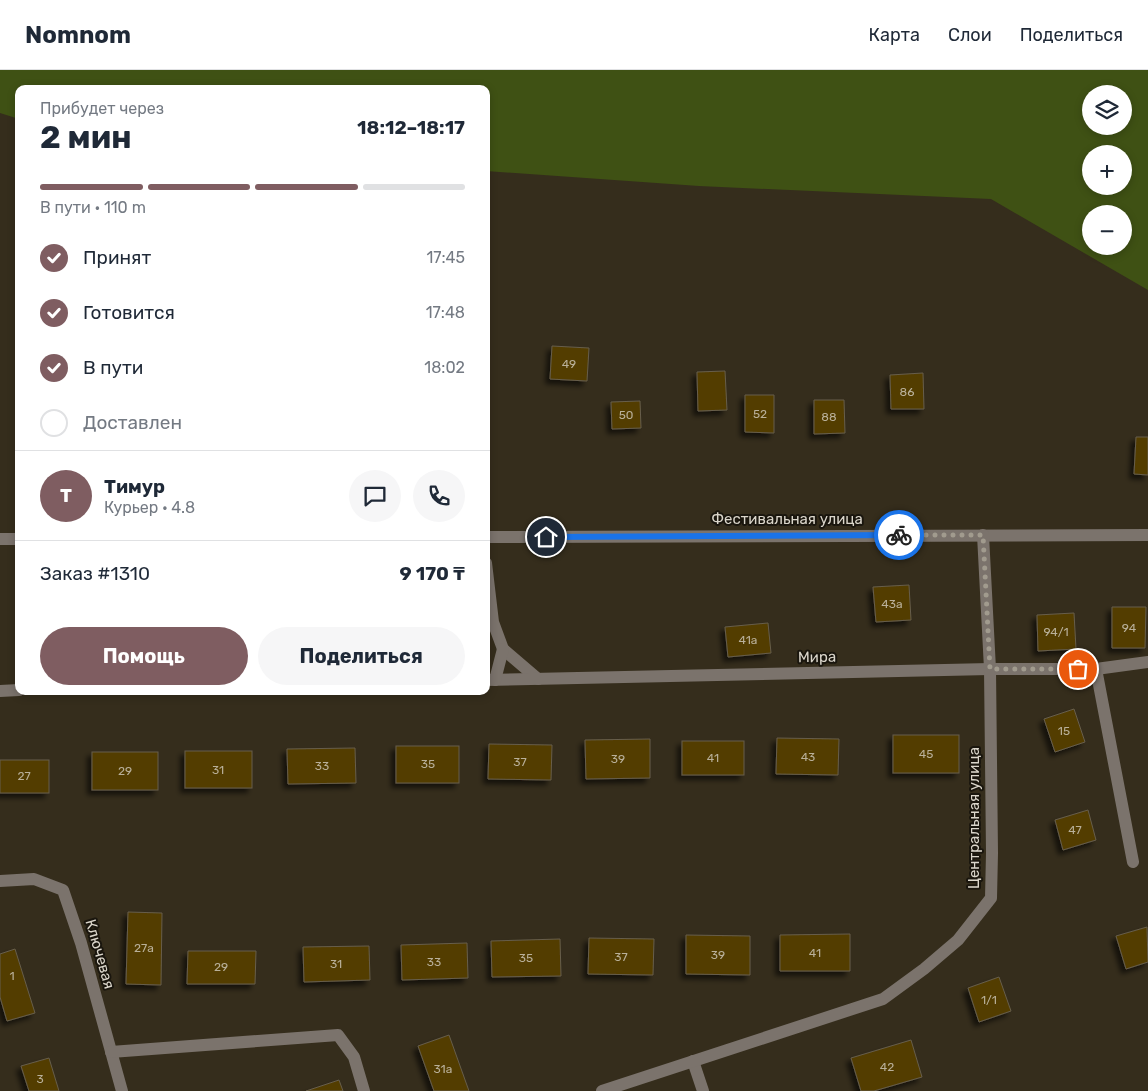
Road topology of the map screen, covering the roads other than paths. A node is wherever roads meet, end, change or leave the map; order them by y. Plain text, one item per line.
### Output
1 (983, 535) junction
2 (1148, 535) edge
3 (490, 537) edge
4 (0, 539) edge
5 (15, 539) edge
6 (490, 597) edge
7 (503, 649) junction
8 (1148, 662) edge
9 (990, 669) junction
10 (1096, 669) junction
11 (538, 679) junction
12 (491, 680) edge
13 (15, 690) edge
14 (0, 691) edge
15 (1133, 862) dead end
16 (0, 881) edge
17 (111, 1052) junction
18 (693, 1061) junction
19 (122, 1091) edge
20 (364, 1091) edge
21 (602, 1091) edge
22 (703, 1091) edge

1 - 2 street, Фестивальная улица
1 - 3 street, Фестивальная улица
1 - 9 street, Центральная улица
4 - 5 street
6 - 7 street
7 - 11 street
7 - 12 street
8 - 10 street, Мира
9 - 10 street, Мира
9 - 11 street, Мира
9 - 18 street, Центральная улица
10 - 15 street
11 - 12 street, Мира
13 - 14 street
16 - 17 street, Ключевая
17 - 19 street, Ключевая
17 - 20 street
18 - 21 street, Центральная улица
18 - 22 street

